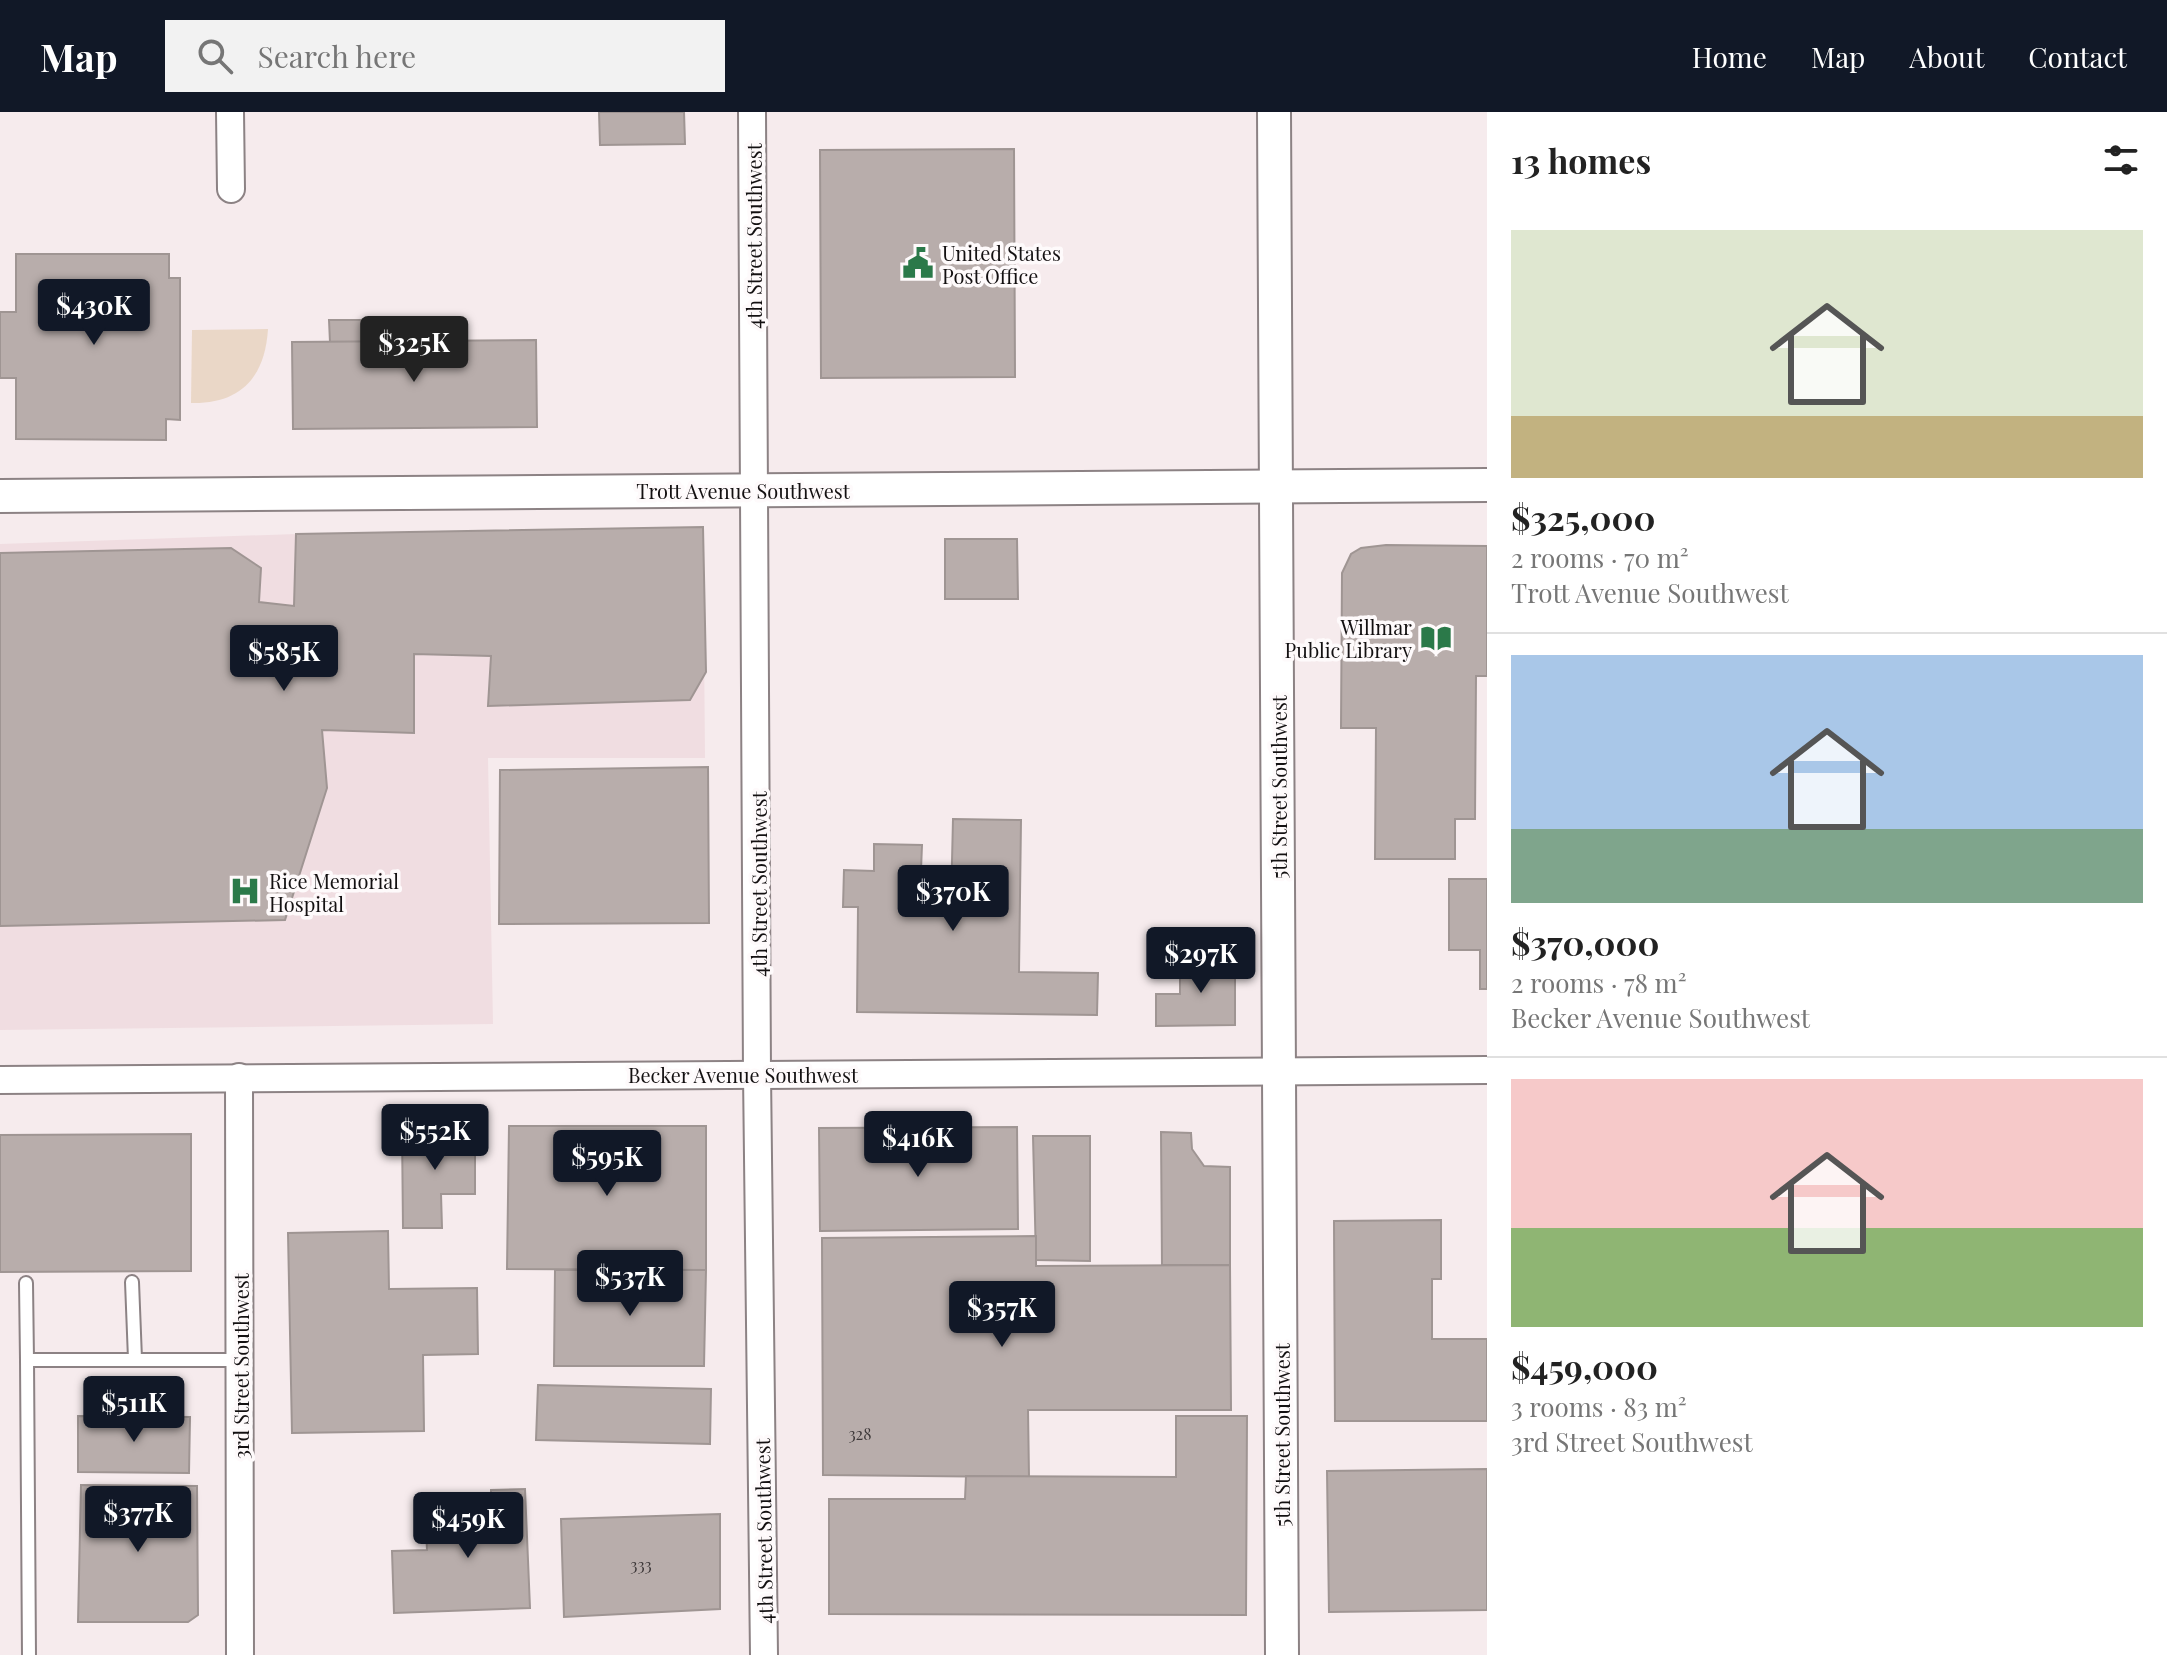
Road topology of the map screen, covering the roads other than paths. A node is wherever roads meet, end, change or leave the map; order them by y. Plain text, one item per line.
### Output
1 (230, 112) edge
2 (752, 112) edge
3 (1274, 112) edge
4 (231, 189) dead end
5 (1276, 485) junction
6 (1487, 485) edge
7 (755, 490) junction
8 (0, 496) edge
9 (1280, 1070) junction
10 (1487, 1070) edge
11 (757, 1074) junction
12 (239, 1077) junction
13 (0, 1080) edge
14 (132, 1282) dead end
15 (26, 1283) dead end
16 (135, 1359) junction
17 (27, 1360) junction
18 (240, 1360) junction
19 (29, 1655) edge
20 (240, 1655) edge
21 (764, 1655) edge
22 (1282, 1655) edge

1 - 4 street
2 - 7 street, 4th Street Southwest
3 - 5 street, 5th Street Southwest
5 - 6 street, Trott Avenue Southwest
5 - 7 street, Trott Avenue Southwest
5 - 9 street, 5th Street Southwest
7 - 8 street, Trott Avenue Southwest
7 - 11 street, 4th Street Southwest
9 - 10 street, Becker Avenue Southwest
9 - 11 street, Becker Avenue Southwest
9 - 22 street, 5th Street Southwest
11 - 12 street, Becker Avenue Southwest
11 - 21 street, 4th Street Southwest
12 - 13 street, Becker Avenue Southwest
12 - 18 street, 3rd Street Southwest
14 - 16 lane
15 - 17 lane
16 - 17 lane
16 - 18 lane
17 - 19 lane
18 - 20 street, 3rd Street Southwest

